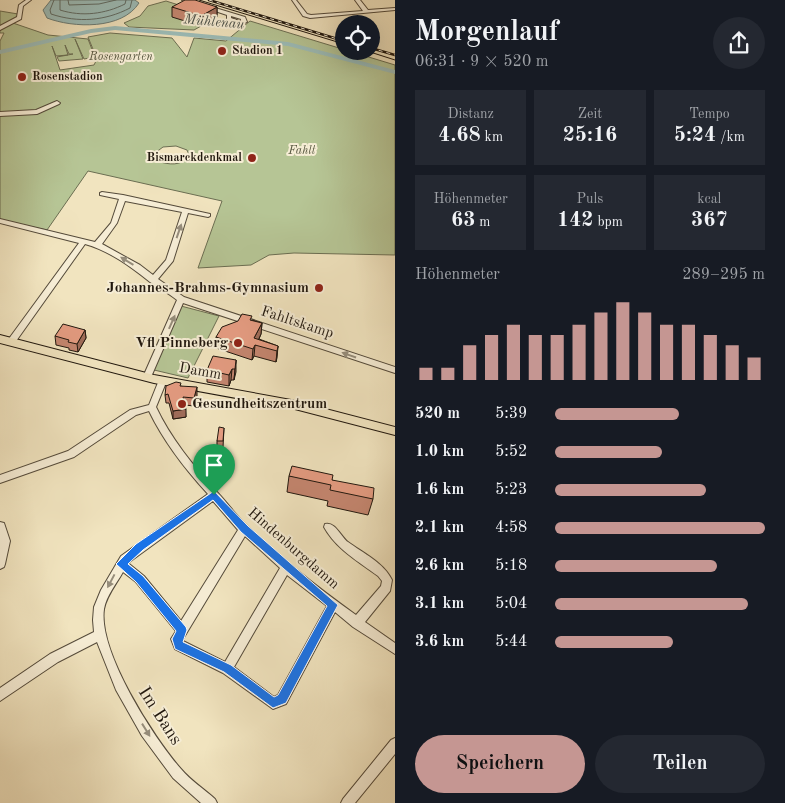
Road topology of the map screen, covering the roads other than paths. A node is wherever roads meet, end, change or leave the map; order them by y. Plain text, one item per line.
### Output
1 (29, 0) edge
2 (184, 0) edge
3 (294, 0) edge
4 (357, 0) edge
5 (395, 9) edge
6 (367, 12) junction
7 (229, 14) dead end
8 (0, 28) edge
9 (57, 103) dead end
10 (0, 114) edge
11 (102, 194) dead end
12 (123, 197) junction
13 (186, 210) junction
14 (208, 215) dead end
15 (0, 221) edge
16 (84, 241) junction
17 (97, 245) junction
18 (153, 280) junction
19 (182, 300) junction
20 (0, 339) edge
21 (12, 342) junction
22 (395, 370) edge
23 (147, 377) junction
24 (163, 380) junction
25 (152, 407) junction
26 (395, 431) edge
27 (0, 479) edge
28 (214, 495) junction
29 (0, 526) edge
30 (328, 526) dead end
31 (244, 529) junction
32 (0, 564) edge
33 (121, 564) junction
34 (286, 567) junction
35 (391, 578) edge
36 (333, 605) junction
37 (357, 622) junction
38 (182, 630) junction
39 (100, 635) junction
40 (395, 649) edge
41 (227, 669) junction
42 (0, 695) edge
43 (395, 744) edge
44 (211, 803) edge
45 (347, 803) edge

1 - 8 street
2 - 7 street
3 - 6 street
4 - 6 street
5 - 6 street
9 - 10 street
11 - 12 street
12 - 13 street
12 - 17 street
13 - 14 street
18 -> 13 street
15 - 16 street, Fahltskamp
16 - 17 street, Fahltskamp
16 - 21 street
18 -> 17 street, Fahltskamp
18 - 19 street, Fahltskamp
22 -> 19 street, Fahltskamp
23 -> 19 street
20 - 21 main road, Damm
21 - 23 main road, Damm
23 - 24 main road, Damm
24 - 25 street
24 - 26 main road, Damm
25 - 27 street
25 - 28 street, Hindenburgdamm
28 - 31 street, Hindenburgdamm
28 - 33 street, Im Bans
29 - 32 street
30 - 35 street
31 - 34 street, Hindenburgdamm
31 - 38 street
33 - 38 street
33 -> 39 street, Im Bans
34 - 36 street, Hindenburgdamm
34 - 41 street
35 - 37 street
36 - 37 street, Hindenburgdamm
36 - 41 street
37 - 40 street, Hindenburgdamm
38 - 41 street
39 - 42 street
39 -> 44 street, Im Bans
43 - 45 street

